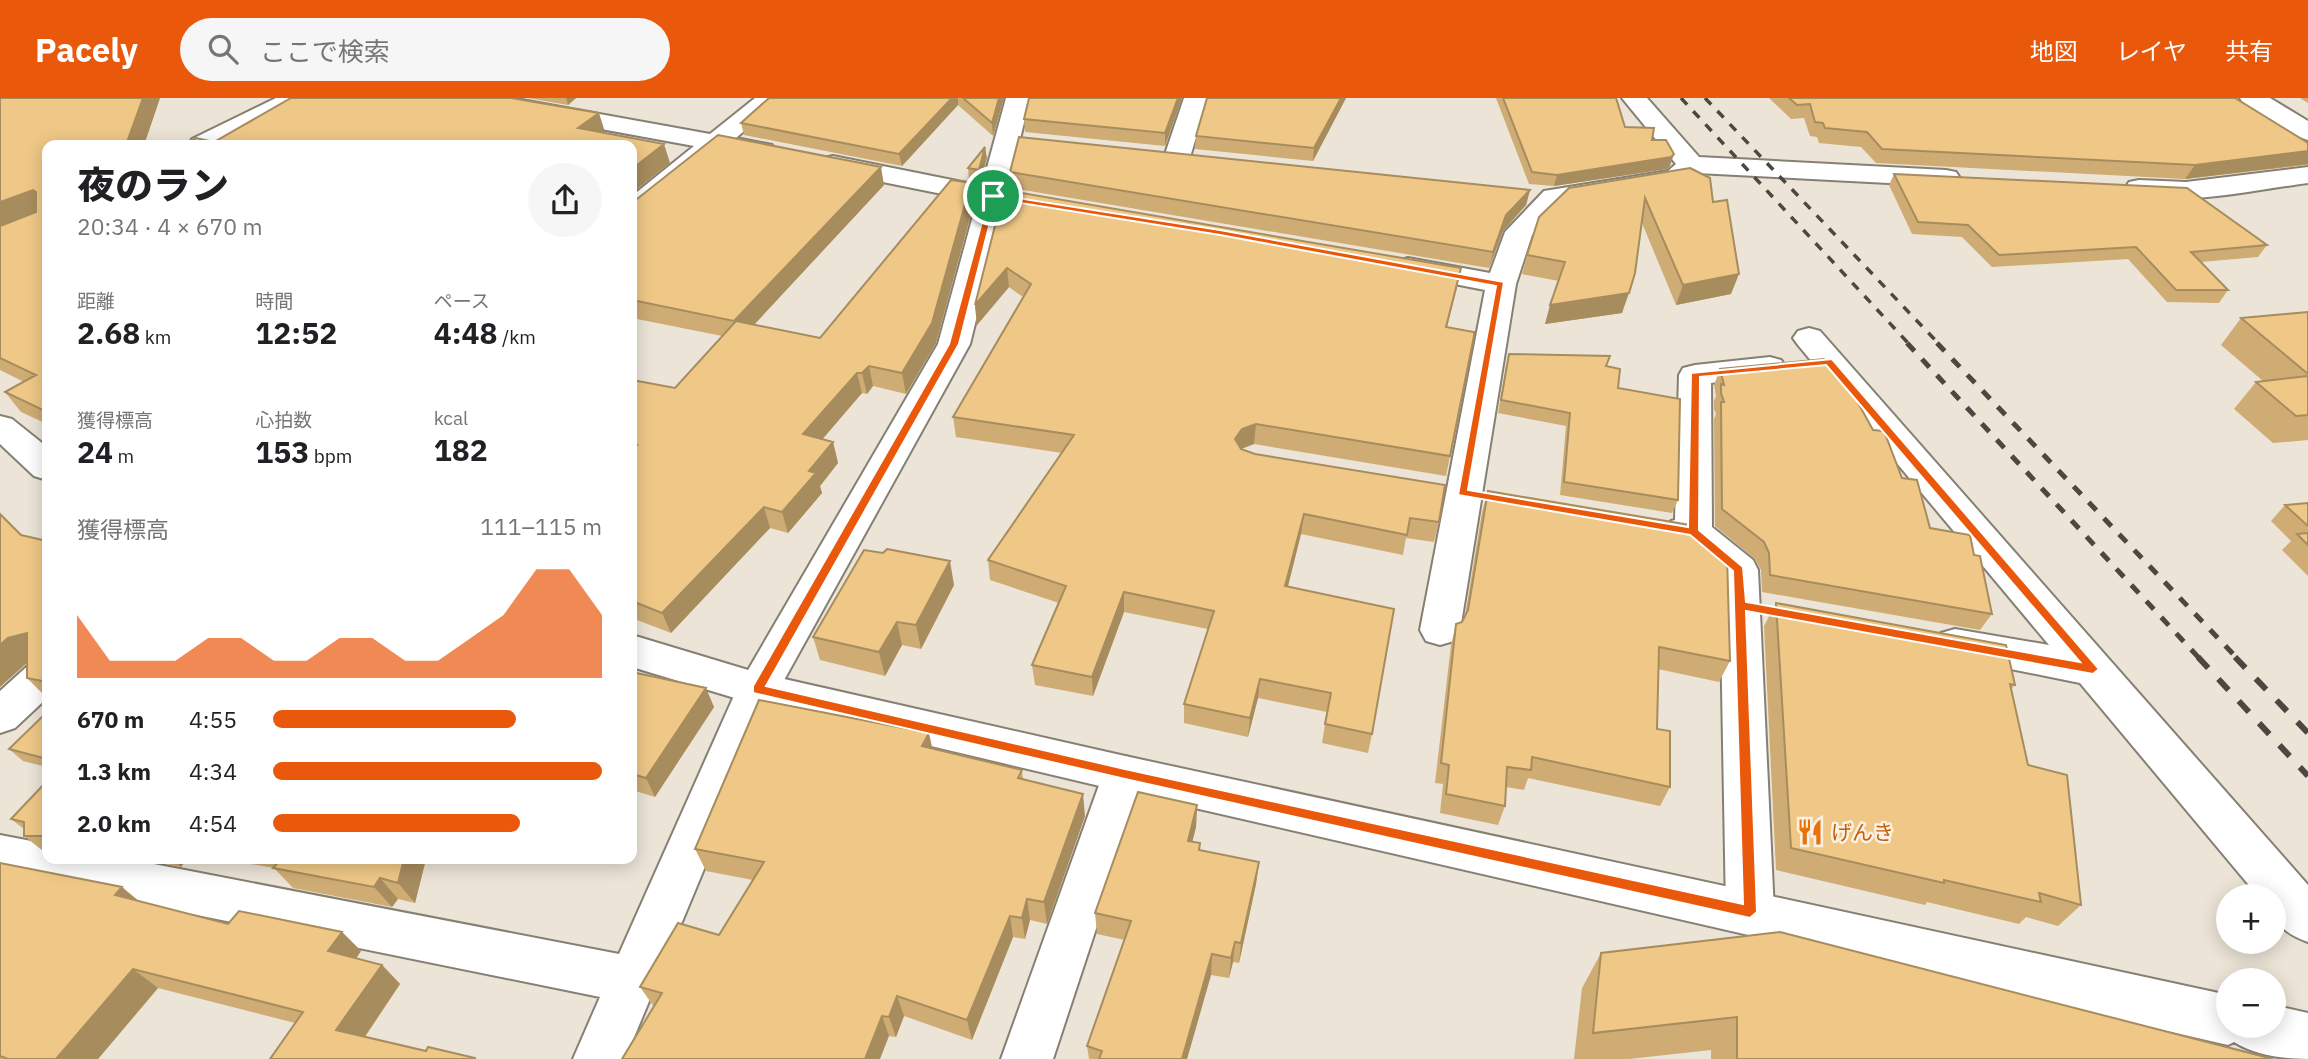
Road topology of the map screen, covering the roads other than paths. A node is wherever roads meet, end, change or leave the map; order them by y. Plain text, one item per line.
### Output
1 (296, 98) edge
2 (469, 98) edge
3 (770, 98) edge
4 (1018, 98) edge
5 (1196, 98) edge
6 (1634, 98) edge
7 (2252, 98) edge
8 (2308, 132) edge
9 (211, 140) edge
10 (717, 141) junction
11 (782, 155) edge
12 (809, 160) edge
13 (1205, 160) edge
14 (1691, 165) junction
15 (2308, 175) edge
16 (1979, 180) edge
17 (2117, 187) edge
18 (1516, 193) edge
19 (1554, 197) junction
20 (1006, 199) junction
21 (637, 206) edge
22 (1381, 262) edge
23 (1501, 284) junction
24 (0, 427) edge
25 (42, 463) edge
26 (1423, 486) edge
27 (1462, 493) junction
28 (1503, 500) edge
29 (1653, 525) edge
30 (1693, 532) junction
31 (1740, 606) junction
32 (1781, 613) edge
33 (1440, 630) dead end
34 (1916, 637) edge
35 (637, 653) edge
36 (2093, 669) junction
37 (42, 678) edge
38 (758, 689) junction
39 (0, 716) edge
40 (1125, 774) junction
41 (0, 855) edge
42 (42, 863) edge
43 (46, 864) edge
44 (1750, 912) junction
45 (2308, 920) edge
46 (633, 980) junction
47 (2216, 1017) edge
48 (2286, 1033) edge
49 (2308, 1038) edge
50 (599, 1059) edge
51 (1027, 1059) edge

1 - 9 street
2 - 10 street
3 - 10 street
4 - 20 street
5 - 13 street
6 - 14 street
7 - 8 street
10 - 11 street
10 - 21 street
12 - 20 street
14 - 16 street
14 - 19 street
15 - 17 street
18 - 19 street
19 - 23 street
20 - 38 street
22 - 23 street
23 - 27 street
24 - 25 street
26 - 27 street
27 - 28 street
27 - 33 street
29 - 30 street
30 - 31 street
30 - 36 street
31 - 32 street
31 - 44 street
34 - 36 street
35 - 38 street
36 - 45 street
37 - 39 street
38 - 40 street
38 - 46 street
40 - 44 street
40 - 51 street
41 - 42 street
43 - 46 street
44 - 47 street
46 - 50 street
48 - 49 street

